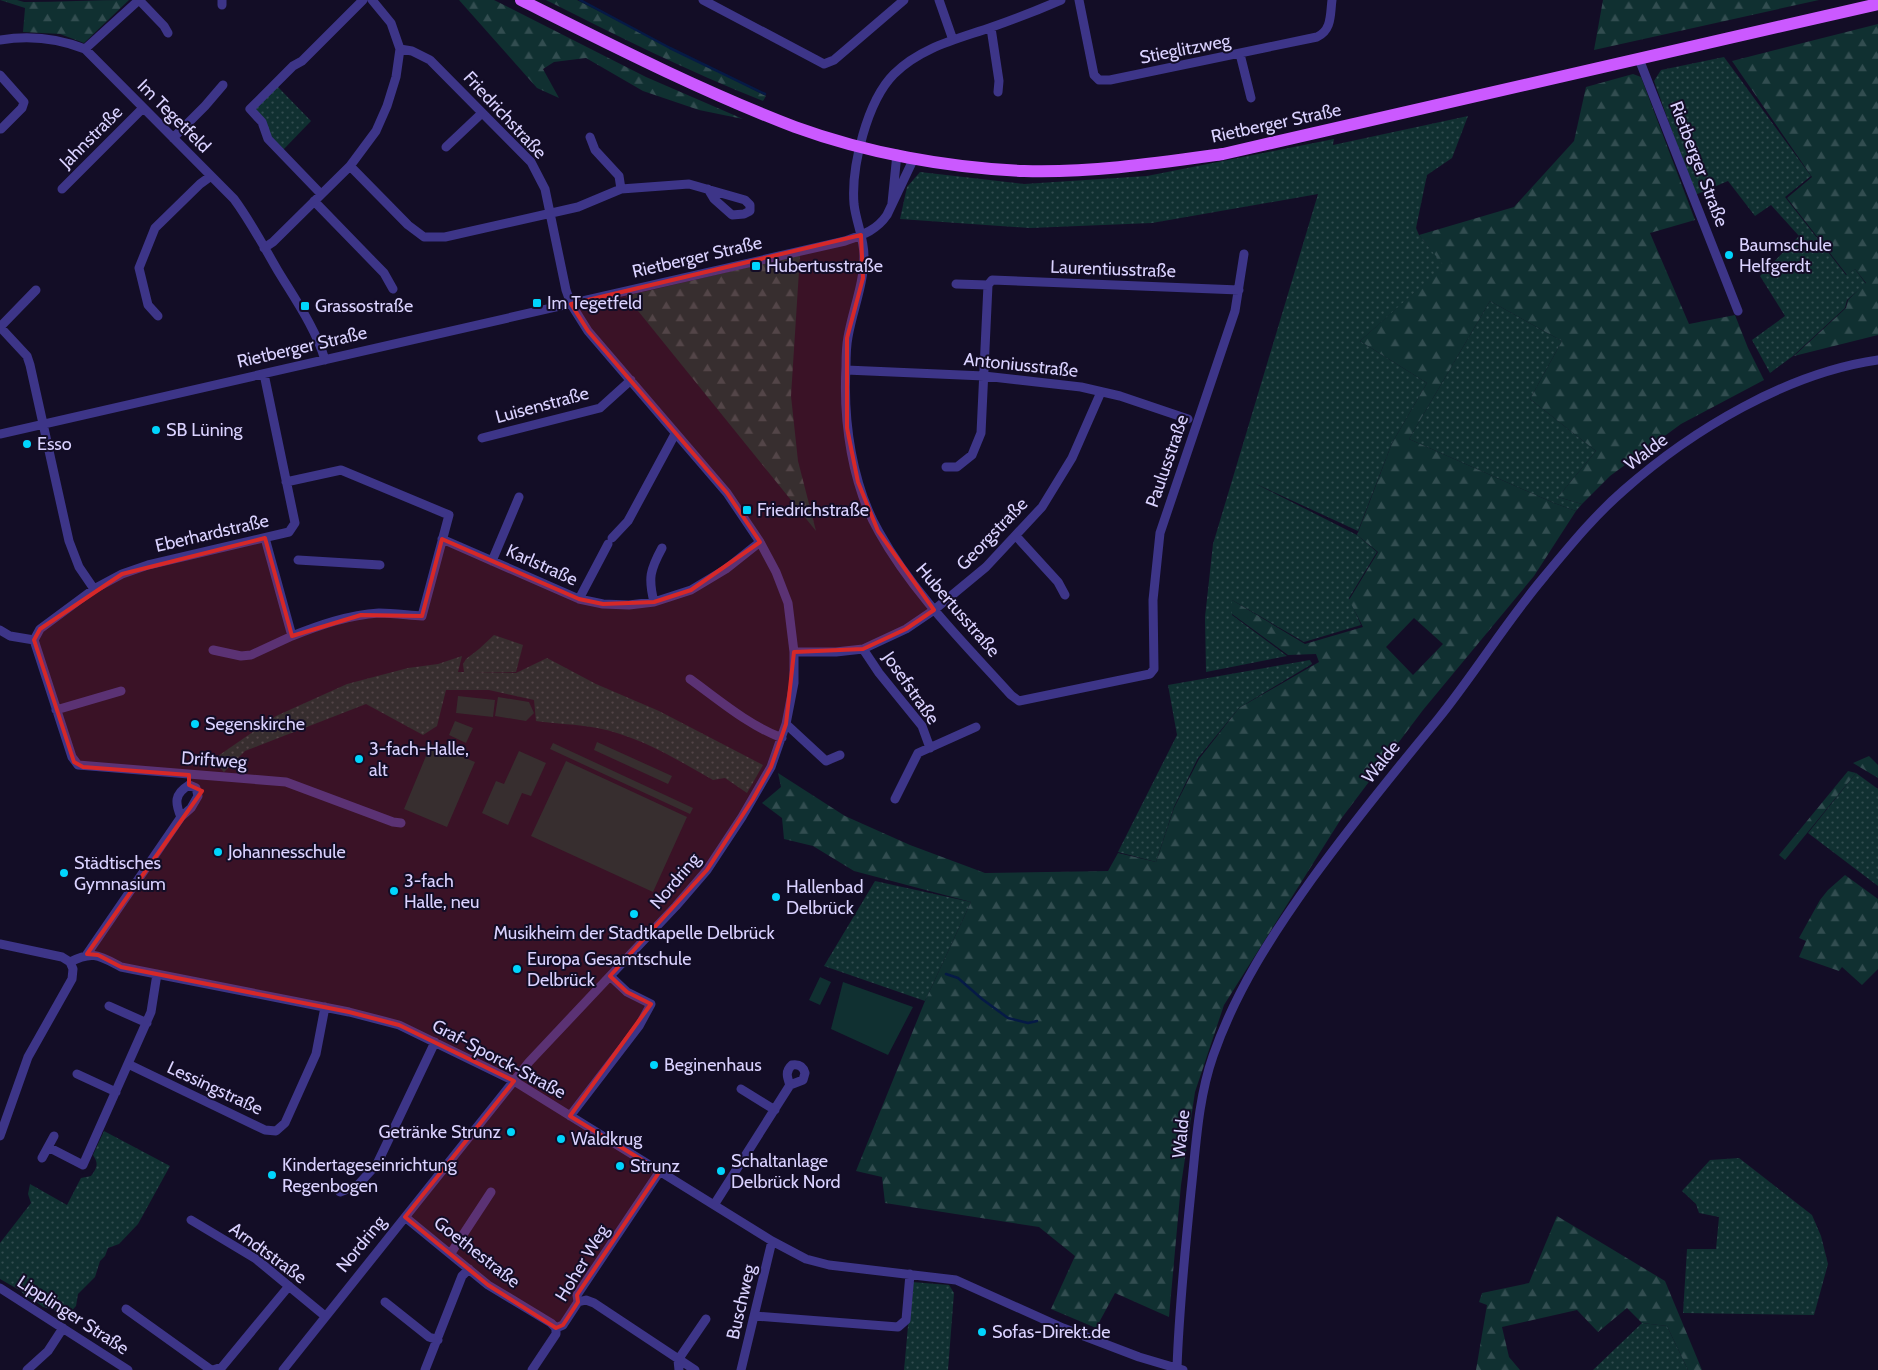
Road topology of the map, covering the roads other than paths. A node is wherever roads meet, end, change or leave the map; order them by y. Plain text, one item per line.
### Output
1 (139, 0) edge
2 (363, 0) edge
3 (372, 0) edge
4 (521, 0) edge
5 (703, 0) edge
6 (904, 0) edge
7 (939, 0) edge
8 (1061, 0) edge
9 (1080, 0) edge
10 (1332, 0) edge
11 (1878, 4) edge
12 (991, 28) junction
13 (168, 33) dead end
14 (0, 40) edge
15 (953, 40) junction
16 (85, 49) junction
17 (400, 49) junction
18 (1240, 54) junction
19 (1639, 58) junction
20 (0, 75) edge
21 (223, 85) dead end
22 (998, 92) dead end
23 (1251, 98) dead end
24 (143, 108) junction
25 (482, 113) junction
26 (1, 129) edge
27 (173, 138) junction
28 (590, 138) dead end
29 (446, 147) dead end
30 (897, 154) junction
31 (914, 158) junction
32 (350, 166) junction
33 (211, 176) junction
34 (708, 188) dead end
35 (621, 189) junction
36 (62, 190) dead end
37 (321, 194) junction
38 (314, 201) junction
39 (892, 205) junction
40 (550, 213) junction
41 (861, 235) junction
42 (264, 248) junction
43 (1244, 254) dead end
44 (956, 284) dead end
45 (988, 285) junction
46 (393, 289) dead end
47 (36, 290) dead end
48 (1239, 290) junction
49 (572, 304) junction
50 (1738, 311) dead end
51 (158, 316) dead end
52 (0, 327) edge
53 (325, 360) junction
54 (1878, 360) edge
55 (846, 370) junction
56 (264, 374) junction
57 (984, 376) junction
58 (630, 380) junction
59 (1101, 392) junction
60 (1200, 417) junction
61 (1188, 419) junction
62 (43, 425) junction
63 (1196, 431) junction
64 (0, 434) edge
65 (676, 434) junction
66 (482, 438) dead end
67 (946, 467) dead end
68 (286, 482) junction
69 (518, 497) dead end
70 (1016, 536) junction
71 (266, 538) junction
72 (442, 539) junction
73 (760, 542) junction
74 (662, 548) dead end
75 (298, 560) dead end
76 (492, 561) junction
77 (380, 565) dead end
78 (94, 589) junction
79 (1065, 594) dead end
80 (579, 599) junction
81 (654, 602) junction
82 (934, 610) junction
83 (0, 630) edge
84 (292, 636) junction
85 (34, 640) junction
86 (863, 649) junction
87 (213, 650) dead end
88 (794, 652) junction
89 (1143, 676) joint
90 (690, 679) dead end
91 (121, 691) dead end
92 (56, 710) junction
93 (786, 724) junction
94 (976, 727) dead end
95 (782, 738) junction
96 (930, 748) junction
97 (840, 754) dead end
98 (189, 775) junction
99 (189, 785) junction
100 (894, 799) dead end
101 (181, 817) junction
102 (401, 823) dead end
103 (0, 944) edge
104 (88, 954) junction
105 (70, 962) junction
106 (157, 974) junction
107 (610, 976) junction
108 (109, 1006) dead end
109 (326, 1007) junction
110 (146, 1023) junction
111 (435, 1042) junction
112 (128, 1064) junction
113 (77, 1074) dead end
114 (514, 1082) junction
115 (790, 1085) dead end
116 (741, 1089) dead end
117 (116, 1092) junction
118 (775, 1110) junction
119 (570, 1116) junction
120 (0, 1136) edge
121 (54, 1136) dead end
122 (48, 1147) junction
123 (42, 1158) dead end
124 (660, 1171) junction
125 (340, 1192) dead end
126 (491, 1192) dead end
127 (714, 1205) junction
128 (405, 1217) junction
129 (191, 1220) dead end
130 (772, 1241) junction
131 (451, 1253) junction
132 (469, 1269) junction
133 (910, 1274) junction
134 (289, 1286) junction
135 (0, 1288) edge
136 (385, 1302) dead end
137 (578, 1302) junction
138 (126, 1310) dead end
139 (325, 1316) junction
140 (754, 1316) junction
141 (706, 1319) dead end
142 (63, 1328) junction
143 (556, 1328) junction
144 (438, 1340) junction
145 (678, 1360) junction
146 (1180, 1369) edge
147 (27, 1370) edge
148 (128, 1370) edge
149 (212, 1370) edge
150 (283, 1370) edge
151 (425, 1370) edge
152 (532, 1370) edge
153 (679, 1370) edge
154 (695, 1370) edge
155 (741, 1370) edge

1 - 13 street
1 - 16 street
2 - 37 street
3 - 17 street
4 - 30 main road, Rietberger Straße
5 - 6 street
7 - 15 street
8 - 12 street, Hubertusstraße
9 - 18 street, Stieglitzweg
10 - 18 street, Stieglitzweg
11 - 19 main road, Rietberger Straße
12 - 15 street, Hubertusstraße
12 - 22 street
14 - 16 street, Im Tegetfeld
15 - 41 street, Hubertusstraße
16 - 24 street, Im Tegetfeld
17 - 25 street, Friedrichstraße
17 - 32 street
18 - 23 street
19 - 31 main road, Rietberger Straße
19 - 50 street, Rietberger Straße
20 - 26 street
21 - 27 street
24 - 27 street, Im Tegetfeld
24 - 36 street, Jahnstraße
25 - 29 street
25 - 40 street, Friedrichstraße
27 - 33 street, Im Tegetfeld
28 - 35 street
30 - 31 main road, Rietberger Straße
30 - 39 street
31 - 39 street, Rietberger Straße
32 - 37 street
32 - 40 street
33 - 42 street, Im Tegetfeld
33 - 51 street
34 - 35 street
35 - 40 street
37 - 38 street
38 - 42 street
38 - 46 street
39 - 41 street, Rietberger Straße
40 - 49 street, Friedrichstraße
41 - 49 street, Rietberger Straße
41 - 55 street, Hubertusstraße
42 - 53 street, Im Tegetfeld
43 - 48 street, Paulusstraße
44 - 45 street, Laurentiusstraße
45 - 48 street, Laurentiusstraße
45 - 57 street
47 - 52 street
48 - 60 street, Paulusstraße
49 - 53 street, Rietberger Straße
49 - 58 street, Friedrichstraße
52 - 62 street
53 - 56 street, Rietberger Straße
54 - 146 street, Walde
55 - 57 street, Antoniusstraße
55 - 82 street, Hubertusstraße
56 - 62 street, Rietberger Straße
56 - 68 street, Eberhardstraße
57 - 59 street, Antoniusstraße
57 - 67 street
58 - 65 street, Friedrichstraße
58 - 66 street, Luisenstraße
59 - 61 street, Antoniusstraße
59 - 70 street, Georgstraße
60 - 61 street
60 - 63 street, Paulusstraße
61 - 63 street
62 - 64 street, Rietberger Straße
62 - 78 street
63 - 89 street, Paulusstraße
65 - 73 street, Friedrichstraße
65 - 80 street, Karlstraße
68 - 71 street, Eberhardstraße
68 - 72 street
69 - 76 street, Karlstraße
70 - 79 street
70 - 82 street, Georgstraße
71 - 78 street, Eberhardstraße
71 - 84 street
72 - 76 street, Karlstraße
72 - 84 street
73 - 81 street, Karlstraße
73 - 88 street, Friedrichstraße
74 - 81 street
75 - 77 street
76 - 80 street, Karlstraße
78 - 85 street, Eberhardstraße
80 - 81 street, Karlstraße
82 - 86 street, Georgstraße
82 - 89 street, Hubertusstraße
83 - 85 street
84 - 87 street
85 - 92 street, Driftweg
86 - 88 street, Georgstraße
86 - 96 street, Josefstraße
88 - 93 street, Friedrichstraße
90 - 95 street
91 - 92 street
92 - 98 street, Driftweg
93 - 95 street
93 - 97 street
94 - 96 street, Josefstraße
95 - 107 street, Nordring
96 - 100 street, Josefstraße
98 - 99 street
98 - 102 street, Driftweg
99 - 101 street
99 - 101 street
101 - 104 street
103 - 105 street
104 - 105 street
104 - 106 street, Graf-Sporck-Straße
105 - 120 street
106 - 109 street, Graf-Sporck-Straße
106 - 110 street
107 - 114 street, Nordring
107 - 119 street
108 - 110 street
109 - 111 street, Graf-Sporck-Straße
109 - 112 street, Lessingstraße
110 - 112 street
111 - 114 street, Graf-Sporck-Straße
111 - 125 street
112 - 117 street
113 - 117 street
114 - 119 street, Graf-Sporck-Straße
114 - 128 street, Nordring
115 - 118 street
116 - 118 street
117 - 122 street
118 - 127 street
119 - 124 street, Graf-Sporck-Straße
121 - 122 street
122 - 123 street
124 - 127 street, Graf-Sporck-Straße
124 - 137 street, Hoher Weg
126 - 131 street
127 - 130 street, Graf-Sporck-Straße
128 - 131 street, Goethestraße
128 - 139 street, Nordring
129 - 134 street, Arndtstraße
130 - 133 street, Graf-Sporck-Straße
130 - 140 street, Buschweg
131 - 132 street, Goethestraße
132 - 143 street, Goethestraße
132 - 144 street
133 - 140 street
133 - 146 street, Graf-Sporck-Straße
134 - 139 street, Arndtstraße
134 - 149 street
135 - 142 street, Lipplinger Straße
136 - 144 street
137 - 143 street, Hoher Weg
137 - 145 street
138 - 149 street
139 - 150 street, Nordring
140 - 155 street, Buschweg
141 - 145 street
142 - 147 street
142 - 148 street, Lipplinger Straße
143 - 152 street, Hoher Weg
144 - 151 street
145 - 153 street
145 - 154 street

